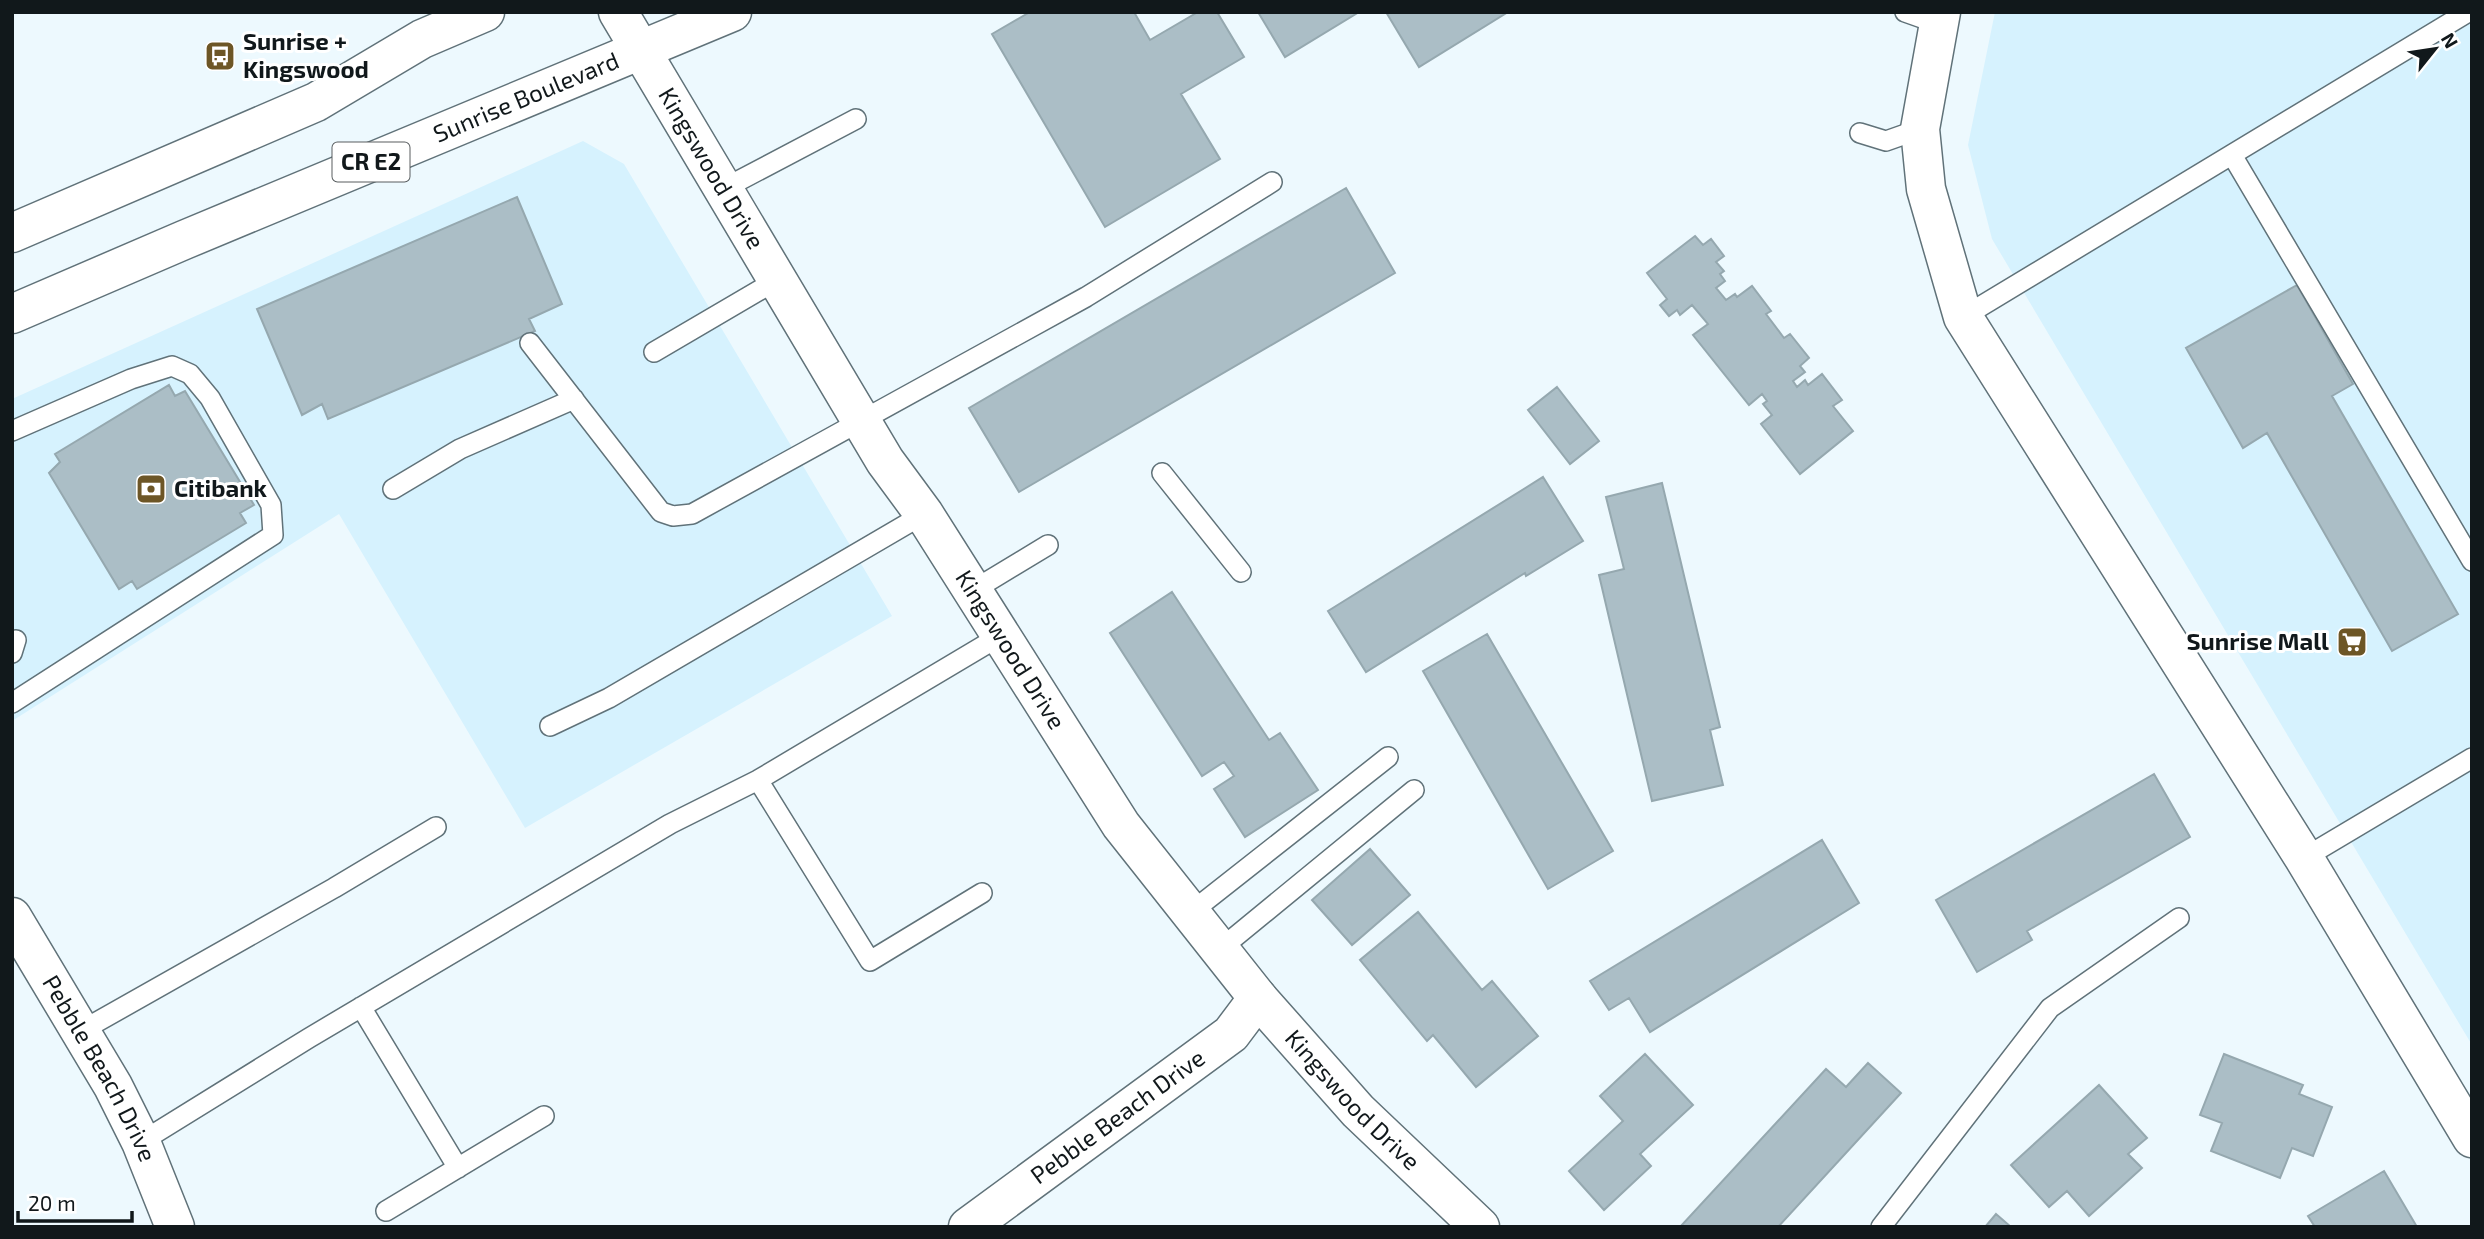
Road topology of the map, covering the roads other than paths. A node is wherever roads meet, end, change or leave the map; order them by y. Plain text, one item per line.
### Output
1 (485, 12) edge
2 (618, 12) edge
3 (732, 12) edge
4 (2468, 12) edge
5 (1928, 16) edge
6 (641, 51) junction
7 (856, 119) dead end
8 (1920, 129) junction
9 (1860, 133) dead end
10 (2232, 155) junction
11 (1272, 182) dead end
12 (723, 189) junction
13 (12, 233) edge
14 (777, 280) junction
15 (12, 314) edge
16 (1963, 317) junction
17 (530, 343) dead end
18 (654, 352) dead end
19 (574, 399) junction
20 (861, 420) junction
21 (12, 431) edge
22 (1162, 473) dead end
23 (393, 489) dead end
24 (924, 514) junction
25 (1048, 545) dead end
26 (2472, 561) edge
27 (1241, 572) dead end
28 (972, 591) junction
29 (1000, 636) junction
30 (12, 703) edge
31 (550, 726) dead end
32 (1388, 757) dead end
33 (2472, 758) edge
34 (758, 780) junction
35 (1414, 790) dead end
36 (436, 827) dead end
37 (2304, 858) junction
38 (982, 893) dead end
39 (1190, 913) junction
40 (12, 916) edge
41 (2179, 918) dead end
42 (1219, 950) junction
43 (1258, 998) junction
44 (361, 1007) junction
45 (82, 1031) junction
46 (544, 1116) dead end
47 (2472, 1138) edge
48 (141, 1142) junction
49 (458, 1168) junction
50 (386, 1211) dead end
51 (970, 1226) edge
52 (175, 1227) edge
53 (1480, 1227) edge
54 (1881, 1227) edge

1 - 13 street
2 - 6 street, Kingswood Drive
3 - 6 street, Sunrise Boulevard / CR E2
4 - 10 lane
5 - 8 street
6 - 12 street, Kingswood Drive
6 - 15 street, Sunrise Boulevard / CR E2
7 - 12 lane
8 - 9 lane
8 - 16 street
10 - 16 lane
10 - 26 lane
11 - 20 lane
12 - 14 street, Kingswood Drive
14 - 18 lane
14 - 20 street, Kingswood Drive
16 - 37 street
17 - 19 lane
19 - 20 lane
19 - 23 lane
20 - 24 street, Kingswood Drive
21 - 30 lane
22 - 27 lane
24 - 28 street, Kingswood Drive
24 - 31 lane
25 - 28 lane
28 - 29 street, Kingswood Drive
29 - 34 lane
29 - 39 street, Kingswood Drive
32 - 39 lane
33 - 37 lane
34 - 38 lane
34 - 44 lane
35 - 42 lane
36 - 45 lane
37 - 47 street
39 - 42 street, Kingswood Drive
40 - 45 street, Pebble Beach Drive
41 - 54 lane
42 - 43 street, Kingswood Drive
43 - 51 street, Pebble Beach Drive
43 - 53 street, Kingswood Drive
44 - 48 lane
44 - 49 lane
45 - 48 street, Pebble Beach Drive
46 - 49 lane
48 - 52 street, Pebble Beach Drive
49 - 50 lane

